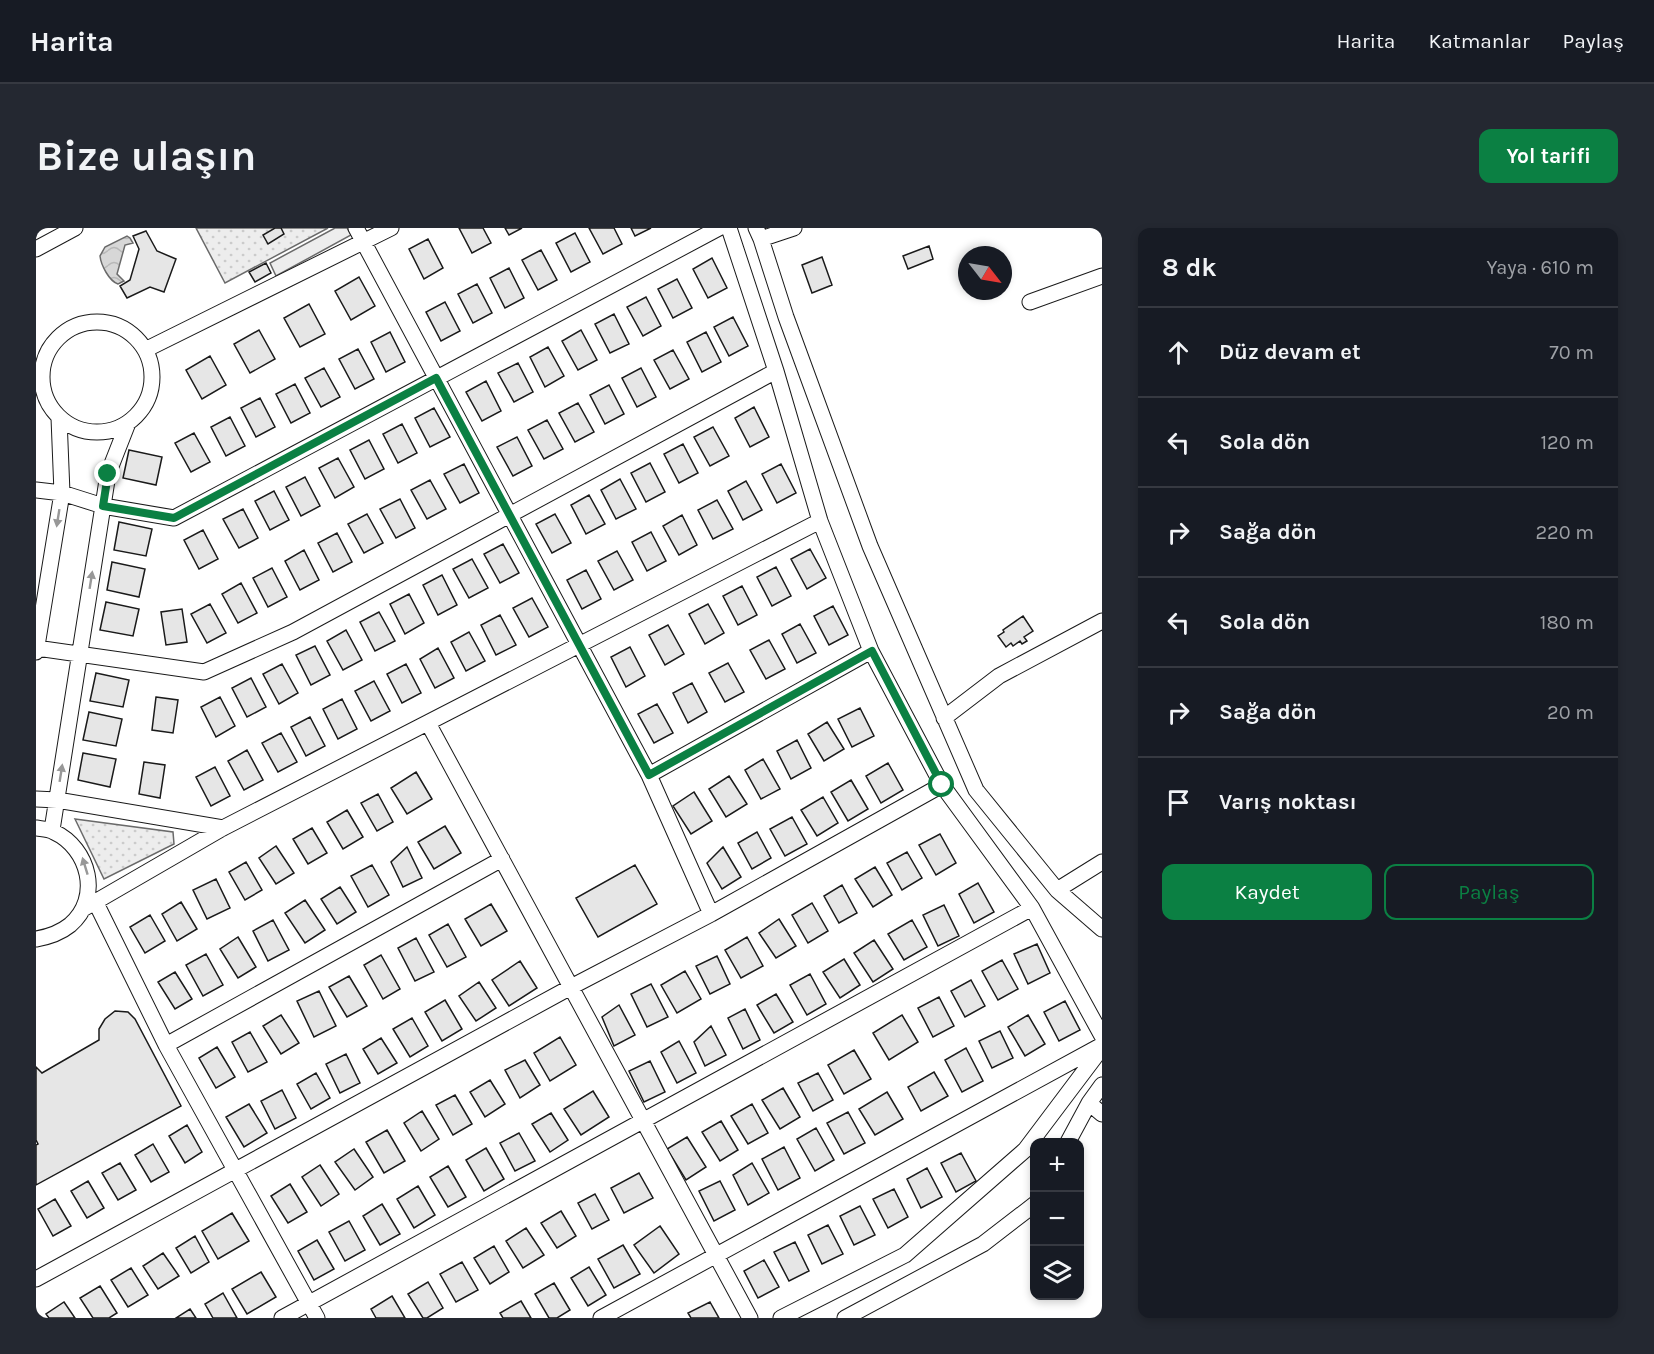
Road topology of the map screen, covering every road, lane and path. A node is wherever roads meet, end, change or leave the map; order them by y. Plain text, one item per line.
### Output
1 (75, 228) edge
2 (356, 228) edge
3 (391, 228) edge
4 (719, 228) edge
5 (729, 228) edge
6 (794, 228) edge
7 (758, 233) edge
8 (363, 242) junction
9 (36, 249) edge
10 (1102, 276) edge
11 (1030, 302) dead end
12 (145, 350) junction
13 (42, 351) edge
14 (776, 371) junction
15 (436, 378) junction
16 (38, 379) edge
17 (59, 418) junction
18 (128, 423) junction
19 (36, 490) edge
20 (62, 493) junction
21 (103, 506) junction
22 (510, 515) junction
23 (820, 521) junction
24 (1102, 621) edge
25 (579, 645) junction
26 (36, 649) edge
27 (872, 651) junction
28 (79, 655) junction
29 (944, 718) junction
30 (428, 723) junction
31 (649, 775) junction
32 (942, 785) junction
33 (36, 799) edge
34 (57, 800) junction
35 (36, 828) edge
36 (222, 828) junction
37 (52, 830) junction
38 (502, 859) junction
39 (1102, 862) edge
40 (1057, 890) junction
41 (89, 905) junction
42 (1032, 908) junction
43 (711, 914) junction
44 (1102, 929) edge
45 (36, 939) edge
46 (571, 987) junction
47 (1102, 1036) edge
48 (166, 1045) junction
49 (1102, 1046) edge
50 (1102, 1085) edge
51 (1089, 1103) junction
52 (1102, 1114) edge
53 (643, 1120) junction
54 (1071, 1138) edge
55 (235, 1170) junction
56 (1030, 1208) edge
57 (716, 1256) junction
58 (36, 1279) edge
59 (309, 1303) junction
60 (282, 1318) edge
61 (317, 1318) edge
62 (601, 1318) edge
63 (750, 1318) edge
64 (781, 1318) edge
65 (845, 1318) edge

1 - 9 street
2 - 8 street
3 - 8 street
4 - 15 street
5 - 14 street
6 - 7 street
7 - 29 street
8 - 12 street
8 - 15 street
10 - 11 street
12 - 13 street
12 - 18 street
13 - 16 street
14 - 22 street
14 - 23 street
15 - 21 street
15 - 22 street
16 - 17 street
17 - 18 street
17 - 20 street
18 - 21 street
19 - 20 street
20 - 21 street
20 -> 26 street
28 -> 21 street
22 - 25 street
22 - 28 street
23 - 25 street
23 - 27 street
24 - 29 street
25 - 30 street
25 - 31 street
26 - 28 street
27 - 31 street
27 - 32 street
34 -> 28 street
29 - 40 street
30 - 36 street
30 - 38 street
31 - 43 street
32 - 42 street
32 - 43 street
33 - 34 street
34 - 36 street
34 - 37 street
35 - 37 street
36 - 41 street
41 -> 37 street
38 - 46 street
38 - 48 street
39 - 40 street
40 - 44 street
41 - 45 street
41 - 48 street
42 - 47 street
42 - 53 street
43 - 46 street
46 - 53 street
46 - 55 street
48 - 55 street
49 - 57 street
49 - 64 street
50 - 51 street
51 - 52 street
51 - 54 street
53 - 57 street
53 - 59 street
55 - 58 street
55 - 59 street
56 - 65 street
57 - 62 street
57 - 63 street
59 - 60 street
59 - 61 street

